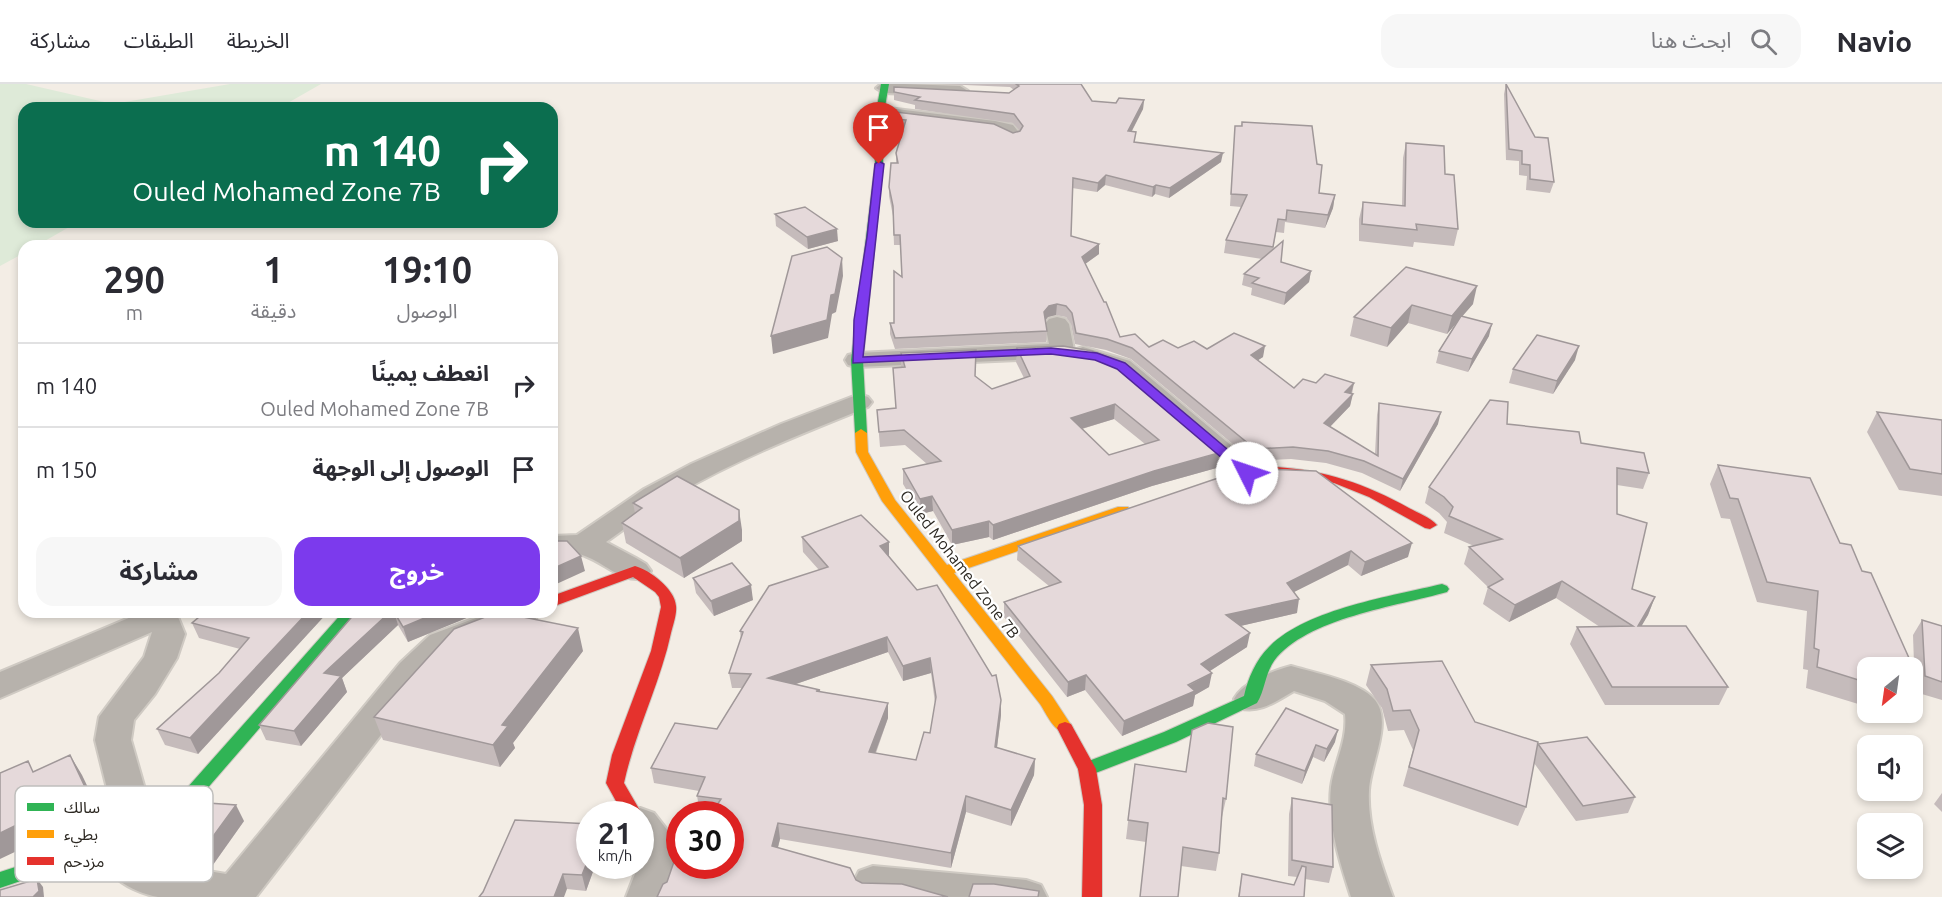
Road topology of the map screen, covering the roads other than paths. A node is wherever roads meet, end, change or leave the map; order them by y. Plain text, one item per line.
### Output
1 (884, 86) edge
2 (976, 92) edge
3 (880, 112) junction
4 (1012, 135) edge
5 (1057, 324) dead end
6 (1062, 351) junction
7 (857, 360) junction
8 (859, 402) junction
9 (1237, 474) joint
10 (1133, 507) edge
11 (1430, 525) dead end
12 (584, 544) junction
13 (558, 545) edge
14 (635, 571) junction
15 (944, 571) junction
16 (1442, 589) dead end
17 (558, 600) edge
18 (347, 618) edge
19 (508, 618) edge
20 (0, 686) edge
21 (1251, 699) junction
22 (1087, 770) junction
23 (121, 786) edge
24 (199, 786) edge
25 (624, 801) edge
26 (654, 842) edge
27 (15, 875) edge
28 (654, 875) edge
29 (653, 879) edge
30 (0, 880) edge
31 (170, 882) edge
32 (873, 883) edge
33 (234, 895) edge
34 (647, 897) edge
35 (1026, 897) edge
36 (1092, 897) edge
37 (1372, 897) edge

1 - 2 street
1 - 3 main road, Ouled Mohamed Zone 7B
3 - 4 street
3 - 7 main road, Ouled Mohamed Zone 7B
5 - 6 street
6 - 7 street
6 - 9 street
7 - 8 main road, Ouled Mohamed Zone 7B
8 - 12 street
8 - 15 main road, Ouled Mohamed Zone 7B
9 - 11 main road
10 - 15 main road
12 - 13 street
12 - 14 street
14 - 17 main road
14 - 25 main road
15 - 22 main road, Ouled Mohamed Zone 7B
16 - 21 main road
18 - 24 main road
19 - 33 street
20 - 23 street
21 - 22 main road
21 - 37 street
22 - 36 main road, Ouled Mohamed Zone 7B
26 - 28 street
27 - 30 main road
29 - 34 street
31 - 33 street
32 - 35 street

